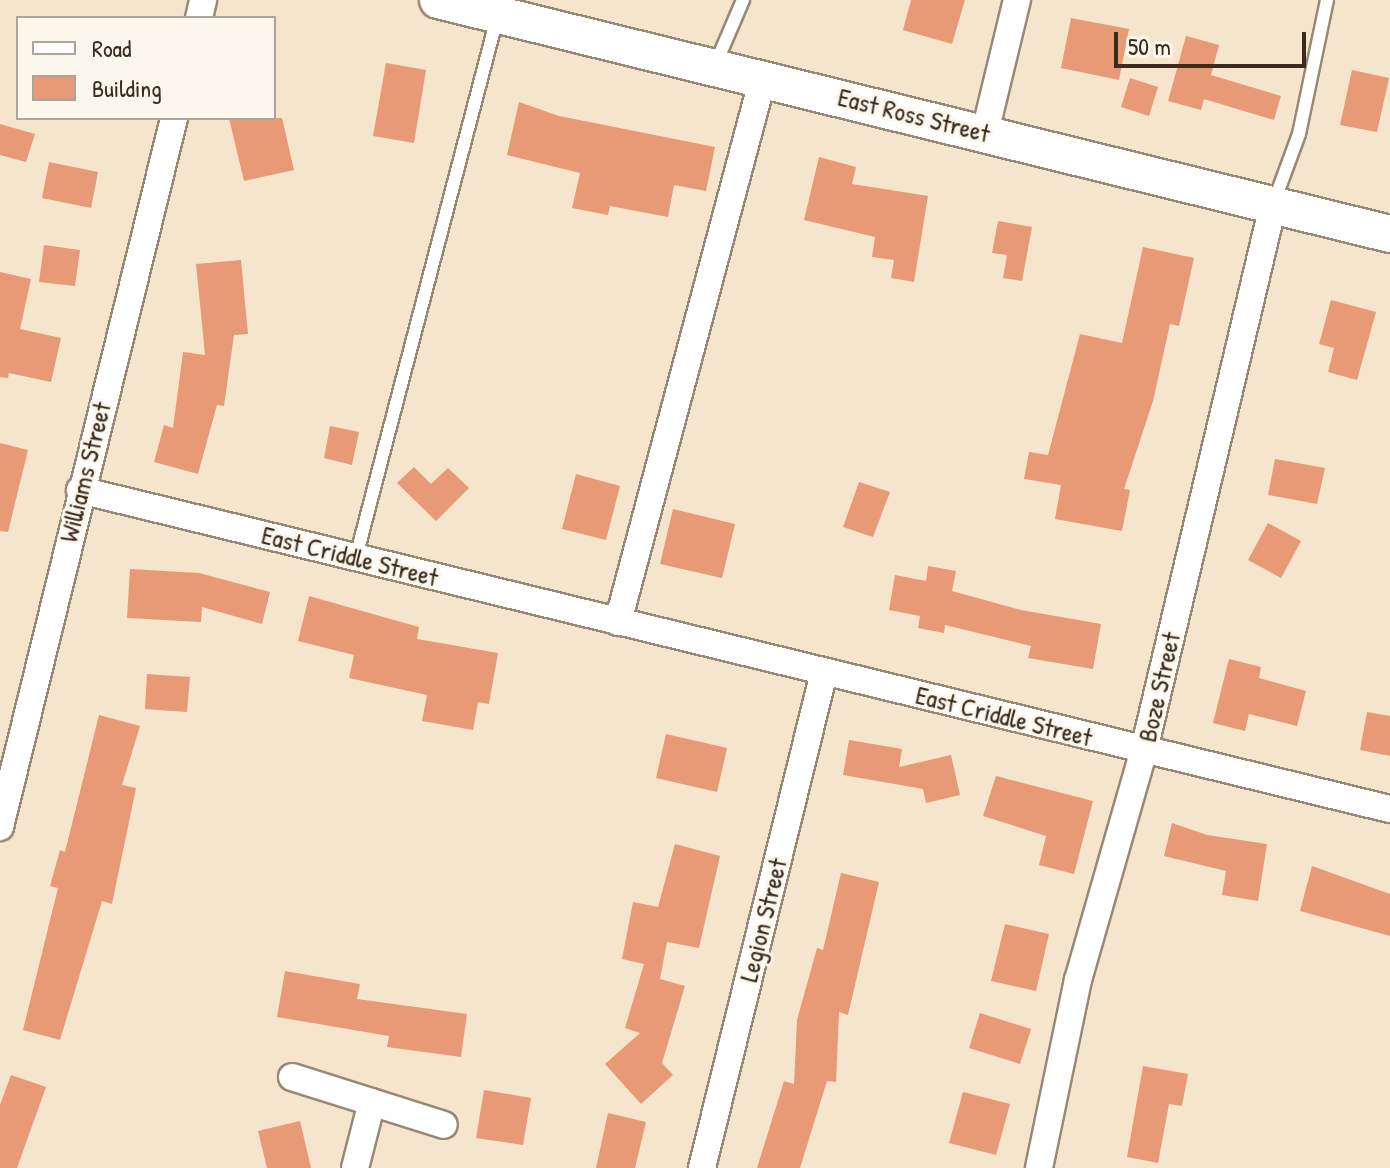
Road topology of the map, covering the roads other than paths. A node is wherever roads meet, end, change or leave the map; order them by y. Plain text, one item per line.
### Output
1 (438, 0) edge
2 (743, 0) edge
3 (1017, 0) edge
4 (1327, 0) edge
5 (498, 14) junction
6 (715, 66) junction
7 (763, 78) junction
8 (173, 120) edge
9 (985, 132) junction
10 (1273, 205) junction
11 (1390, 234) edge
12 (80, 490) junction
13 (356, 557) junction
14 (618, 622) junction
15 (824, 672) junction
16 (1144, 750) junction
17 (1390, 809) edge
18 (0, 827) edge
19 (292, 1077) dead end
20 (372, 1102) junction
21 (444, 1125) dead end
22 (355, 1168) edge
23 (702, 1168) edge
24 (1039, 1168) edge

1 - 5 street, East Ross Street
2 - 6 lane
3 - 9 street
4 - 10 lane
5 - 6 street, East Ross Street
5 - 13 lane
6 - 7 street, East Ross Street
7 - 9 street, East Ross Street
7 - 14 street
8 - 12 street, Williams Street
9 - 10 street, East Ross Street
10 - 11 street, East Ross Street
10 - 16 street, Boze Street
12 - 13 street, East Criddle Street
12 - 18 street, Williams Street
13 - 14 street, East Criddle Street
14 - 15 street, East Criddle Street
15 - 16 street, East Criddle Street
15 - 23 street, Legion Street
16 - 17 street, East Criddle Street
16 - 24 street, Boze Street
19 - 20 street
20 - 21 street
20 - 22 street

